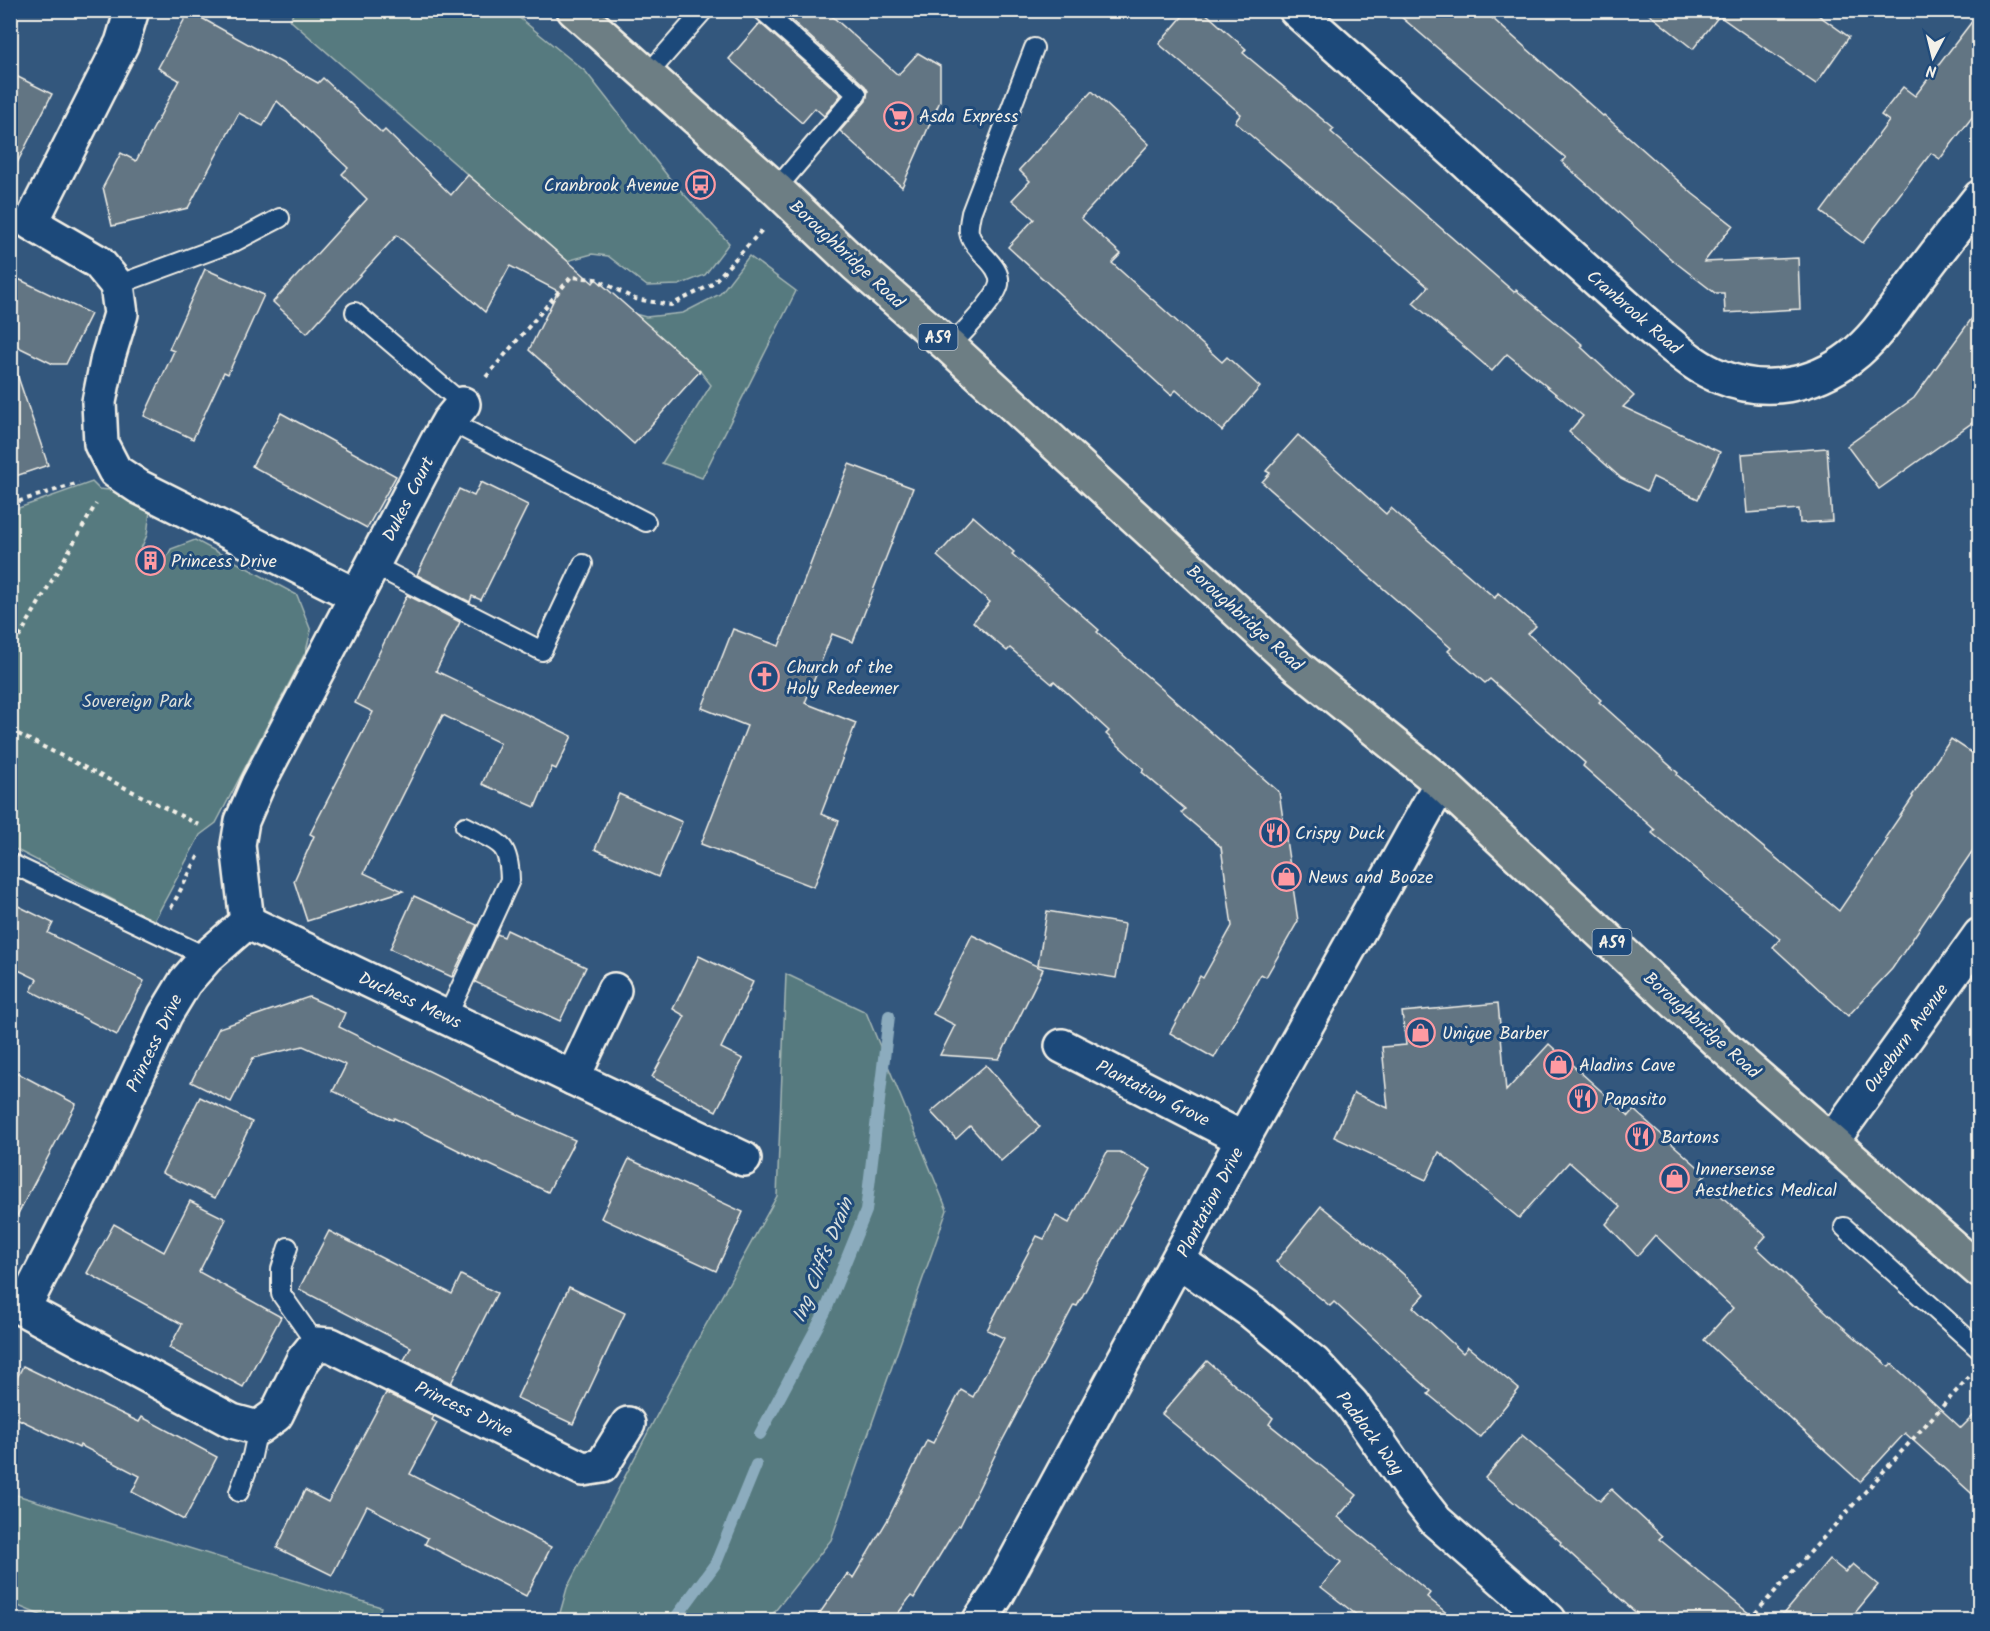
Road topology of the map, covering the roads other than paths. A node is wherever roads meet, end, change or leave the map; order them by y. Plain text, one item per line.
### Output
1 (132, 10) edge
2 (574, 10) edge
3 (704, 10) edge
4 (762, 10) edge
5 (1296, 10) edge
6 (1034, 48) dead end
7 (647, 75) junction
8 (782, 195) junction
9 (1980, 197) edge
10 (21, 218) edge
11 (280, 218) dead end
12 (117, 285) junction
13 (355, 312) dead end
14 (950, 347) junction
15 (456, 412) junction
16 (646, 522) dead end
17 (583, 564) dead end
18 (374, 565) junction
19 (357, 596) junction
20 (1442, 783) junction
21 (465, 826) dead end
22 (10, 863) edge
23 (247, 922) junction
24 (1980, 935) edge
25 (207, 957) junction
26 (614, 990) dead end
27 (447, 1017) junction
28 (1062, 1046) dead end
29 (573, 1078) junction
30 (1243, 1139) junction
31 (1832, 1141) junction
32 (744, 1159) dead end
33 (1844, 1227) dead end
34 (288, 1247) dead end
35 (1179, 1261) junction
36 (1980, 1271) edge
37 (316, 1344) junction
38 (1980, 1350) edge
39 (628, 1424) dead end
40 (258, 1428) junction
41 (239, 1492) dead end
42 (980, 1620) edge
43 (1549, 1620) edge

1 - 10 street
2 - 7 main road, Boroughbridge Road / A59
3 - 7 lane
4 - 8 lane
5 - 9 street, Cranbrook Road
6 - 14 lane
7 - 8 main road, Boroughbridge Road / A59
8 - 14 main road, Boroughbridge Road / A59
10 - 12 street
11 - 12 lane
12 - 19 street
13 - 15 lane
14 - 20 main road, Boroughbridge Road / A59
15 - 16 lane
15 - 18 street, Dukes Court
17 - 18 lane
18 - 19 street, Dukes Court
19 - 23 street
20 - 30 street, Plantation Drive
20 - 31 main road, Boroughbridge Road / A59
21 - 27 lane
22 - 25 lane
23 - 25 street, Princess Drive
23 - 27 street, Duchess Mews
24 - 31 street, Ouseburn Avenue
25 - 40 street, Princess Drive
26 - 29 street
27 - 29 street, Duchess Mews
28 - 30 street, Plantation Grove
29 - 32 street, Duchess Mews
30 - 35 street, Plantation Drive
31 - 36 main road, Boroughbridge Road / A59
33 - 38 lane
34 - 37 lane
35 - 42 street, Plantation Drive
35 - 43 street, Paddock Way
37 - 39 street, Princess Drive
37 - 40 street
40 - 41 lane

